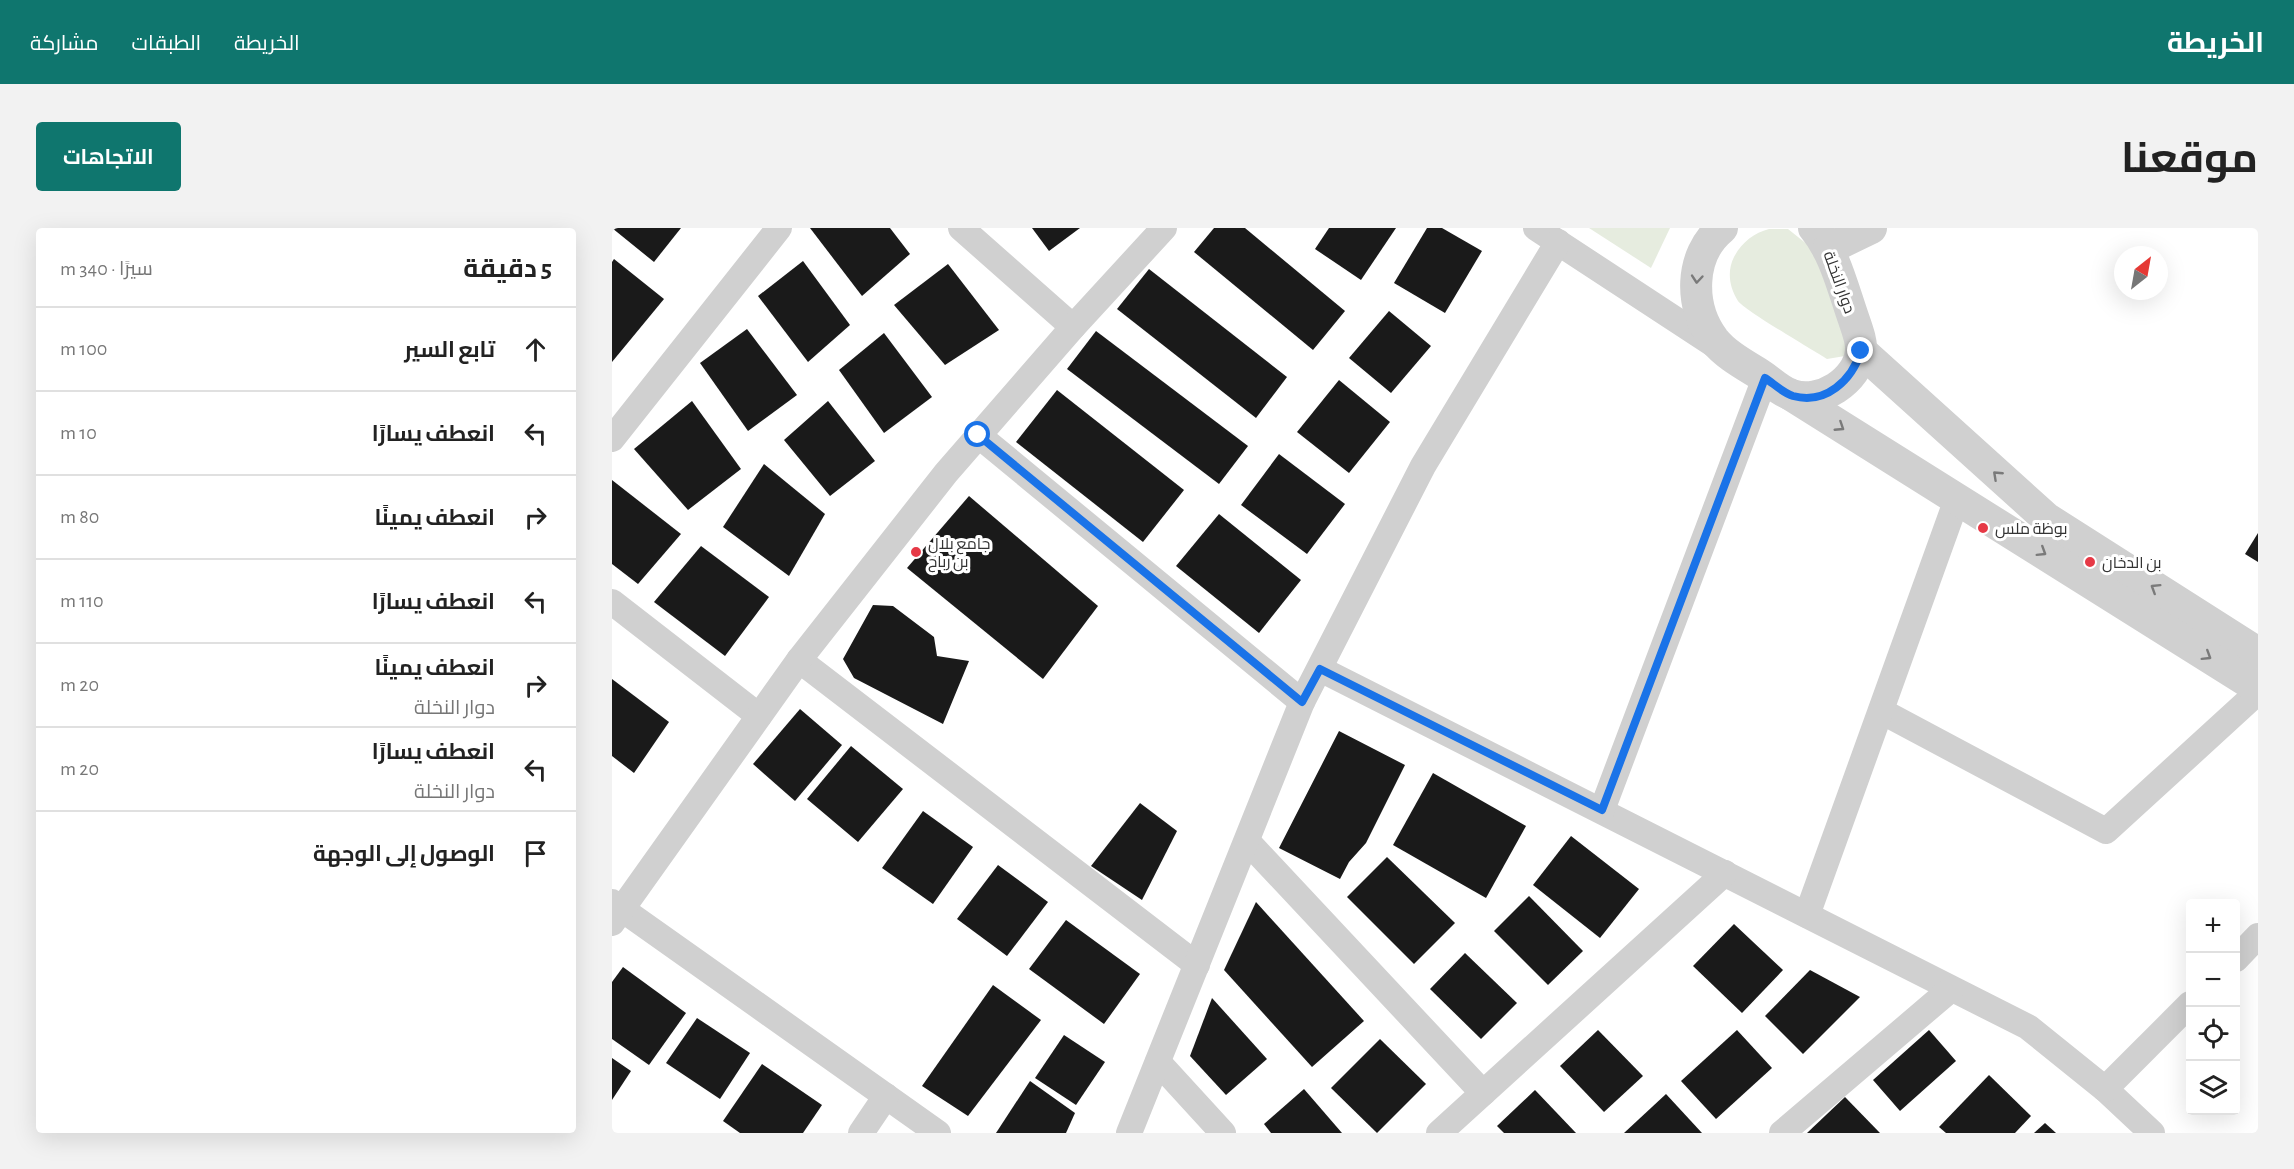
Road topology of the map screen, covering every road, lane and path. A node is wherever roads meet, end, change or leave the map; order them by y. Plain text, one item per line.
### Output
1 (779, 228) edge
2 (961, 228) edge
3 (1164, 228) edge
4 (1536, 228) edge
5 (1871, 228) edge
6 (1714, 233) edge
7 (1821, 238) edge
8 (1558, 242) junction
9 (1073, 327) junction
10 (1861, 351) junction
11 (1725, 352) junction
12 (1765, 378) junction
13 (1791, 395) junction
14 (978, 435) junction
15 (612, 439) edge
16 (1957, 499) junction
17 (612, 602) edge
18 (2258, 653) edge
19 (799, 660) junction
20 (1320, 669) junction
21 (2258, 690) edge
22 (1302, 702) junction
23 (1881, 711) junction
24 (759, 716) junction
25 (1602, 810) junction
26 (1247, 841) junction
27 (1725, 873) junction
28 (615, 911) edge
29 (1807, 915) junction
30 (2258, 936) edge
31 (2240, 954) edge
32 (1197, 965) junction
33 (1951, 989) junction
34 (2187, 1007) edge
35 (1158, 1062) junction
36 (2105, 1089) junction
37 (1483, 1093) junction
38 (886, 1096) junction
39 (861, 1133) edge
40 (938, 1133) edge
41 (1129, 1133) edge
42 (1223, 1133) edge
43 (1439, 1133) edge
44 (1782, 1133) edge
45 (2152, 1133) edge

1 - 15 street
2 - 9 street
3 - 9 street
4 - 8 street
5 - 7 street
6 -> 11 street
7 - 10 street, دوار النخلة
8 - 11 street
8 - 20 street
9 - 14 street
10 - 13 street
18 -> 10 street
11 - 12 street
12 - 13 street
12 - 25 street
13 -> 16 street
14 - 19 street
14 - 22 street
16 -> 21 street
16 - 23 street
17 - 24 street
19 - 24 street
19 - 32 street
20 - 22 street
20 - 25 street
21 - 23 street
22 - 26 street
23 - 29 street
24 - 28 street
25 - 27 street
26 - 32 street
26 - 37 street
27 - 29 street
27 - 37 street
28 - 38 street
29 - 33 street
30 - 31 street
32 - 35 street
33 - 36 street
33 - 44 street
34 - 36 street
35 - 41 street
35 - 42 street
36 - 45 street
37 - 43 street
38 - 39 street
38 - 40 street

